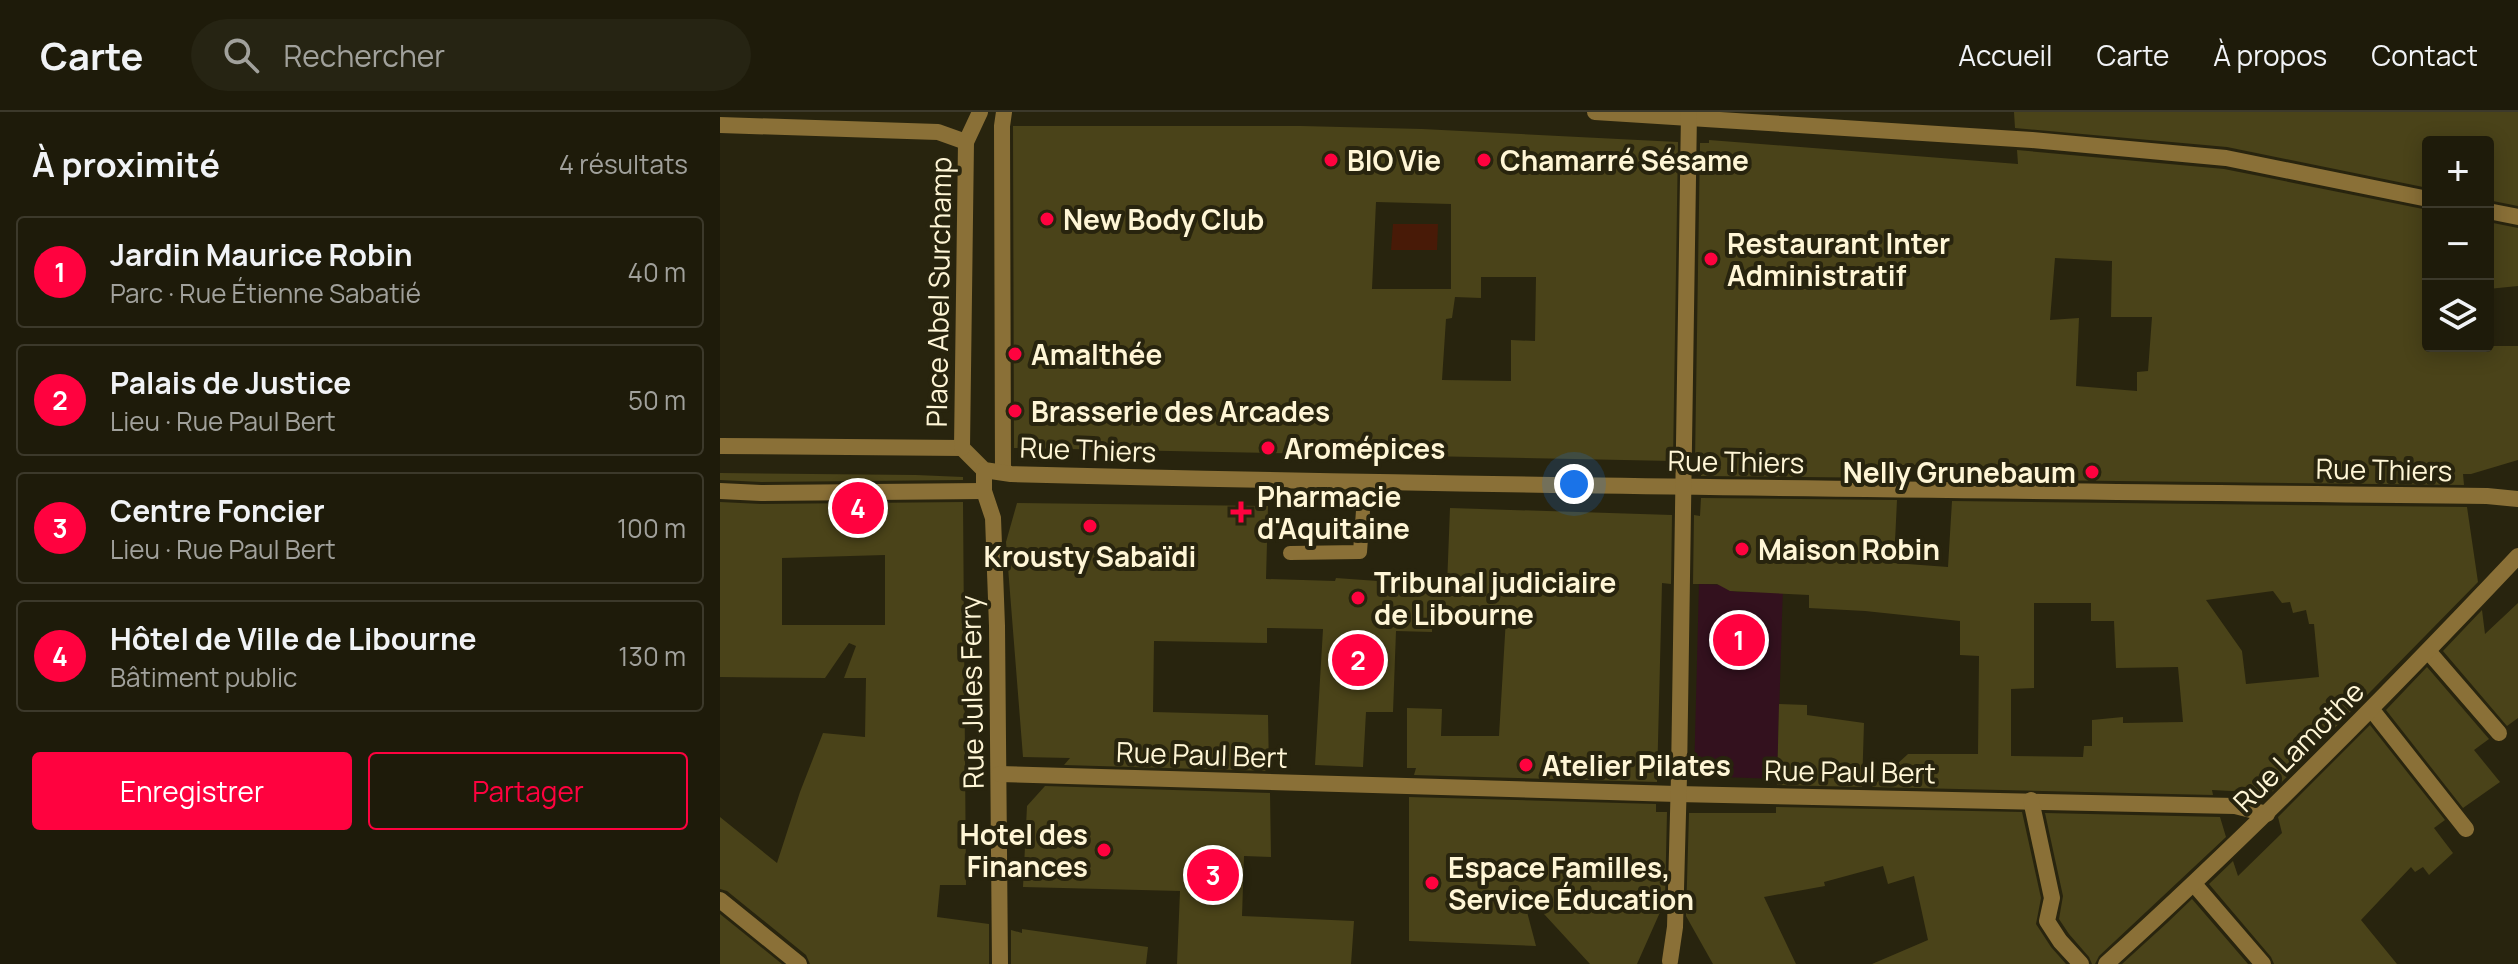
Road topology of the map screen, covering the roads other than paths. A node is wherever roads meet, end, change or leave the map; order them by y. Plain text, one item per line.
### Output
1 (980, 112) edge
2 (1004, 112) edge
3 (1595, 112) edge
4 (1689, 114) edge
5 (720, 125) edge
6 (966, 142) junction
7 (2422, 198) edge
8 (2494, 212) edge
9 (2518, 217) edge
10 (720, 446) edge
11 (962, 448) junction
12 (984, 470) junction
13 (1003, 472) junction
14 (1365, 483) junction
15 (1684, 486) junction
16 (720, 491) edge
17 (984, 491) junction
18 (2518, 499) edge
19 (1290, 553) dead end
20 (2518, 556) edge
21 (2428, 651) junction
22 (2372, 710) junction
23 (2499, 733) dead end
24 (999, 774) junction
25 (1677, 794) junction
26 (2031, 800) junction
27 (2267, 814) junction
28 (2466, 829) dead end
29 (2194, 884) junction
30 (720, 900) edge
31 (1669, 963) edge
32 (799, 964) edge
33 (1000, 964) edge
34 (2081, 964) edge
35 (2106, 964) edge
36 (2263, 964) edge

1 - 6 street
2 - 13 street
3 - 4 street
4 - 7 street
4 - 15 street
5 - 6 street, Place Abel Surchamp
6 - 11 street, Place Abel Surchamp
8 - 9 street
10 - 11 street, Place Abel Surchamp
11 - 12 street, Rue Thiers
12 - 13 street, Rue Thiers
12 - 17 street, Rue Jules Ferry
13 - 14 street, Rue Thiers
14 - 15 street, Rue Thiers
14 - 19 lane
15 - 18 street, Rue Thiers
15 - 25 street
16 - 17 street
17 - 24 street, Rue Jules Ferry
20 - 21 street, Rue Lamothe
21 - 22 street, Rue Lamothe
21 - 23 street
22 - 27 street, Rue Lamothe
22 - 28 street
24 - 25 street, Rue Paul Bert
24 - 33 street, Rue Jules Ferry
25 - 26 street, Rue Paul Bert
25 - 31 street
26 - 27 street, Rue Paul Bert
26 - 34 street
27 - 29 street, Rue Lamothe
29 - 35 street, Rue Lamothe
29 - 36 street
30 - 32 street

